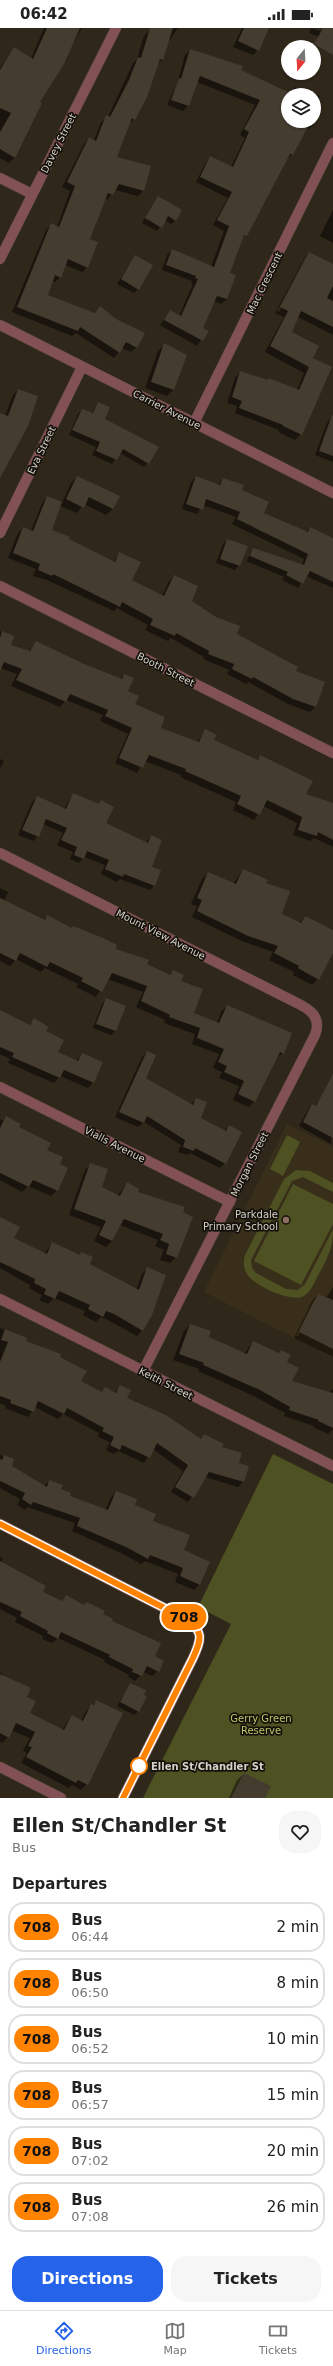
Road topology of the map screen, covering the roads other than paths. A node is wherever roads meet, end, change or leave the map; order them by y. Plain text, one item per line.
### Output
1 (116, 28) edge
2 (333, 143) edge
3 (0, 178) edge
4 (32, 194) junction
5 (0, 259) edge
6 (0, 325) edge
7 (82, 367) junction
8 (194, 423) junction
9 (333, 493) edge
10 (0, 533) edge
11 (0, 586) edge
12 (333, 753) edge
13 (0, 853) edge
14 (317, 1020) joint
15 (0, 1086) edge
16 (230, 1202) junction
17 (0, 1299) edge
18 (144, 1371) junction
19 (333, 1466) edge
20 (0, 1524) edge
21 (0, 1768) edge
22 (61, 1798) edge
23 (123, 1798) edge

1 - 4 street, Davey Street
2 - 8 street, Mac Crescent
3 - 4 street
4 - 5 street, Davey Street
6 - 7 street, Carrier Avenue
7 - 8 street, Carrier Avenue
7 - 10 street, Eva Street
8 - 9 street, Carrier Avenue
11 - 12 street, Booth Street
13 - 14 street, Mount View Avenue
14 - 16 street, Morgan Street
15 - 16 street, Vialls Avenue
16 - 18 street, Morgan Street
17 - 18 street, Keith Street
18 - 19 street, Keith Street
20 - 23 street
21 - 22 street

